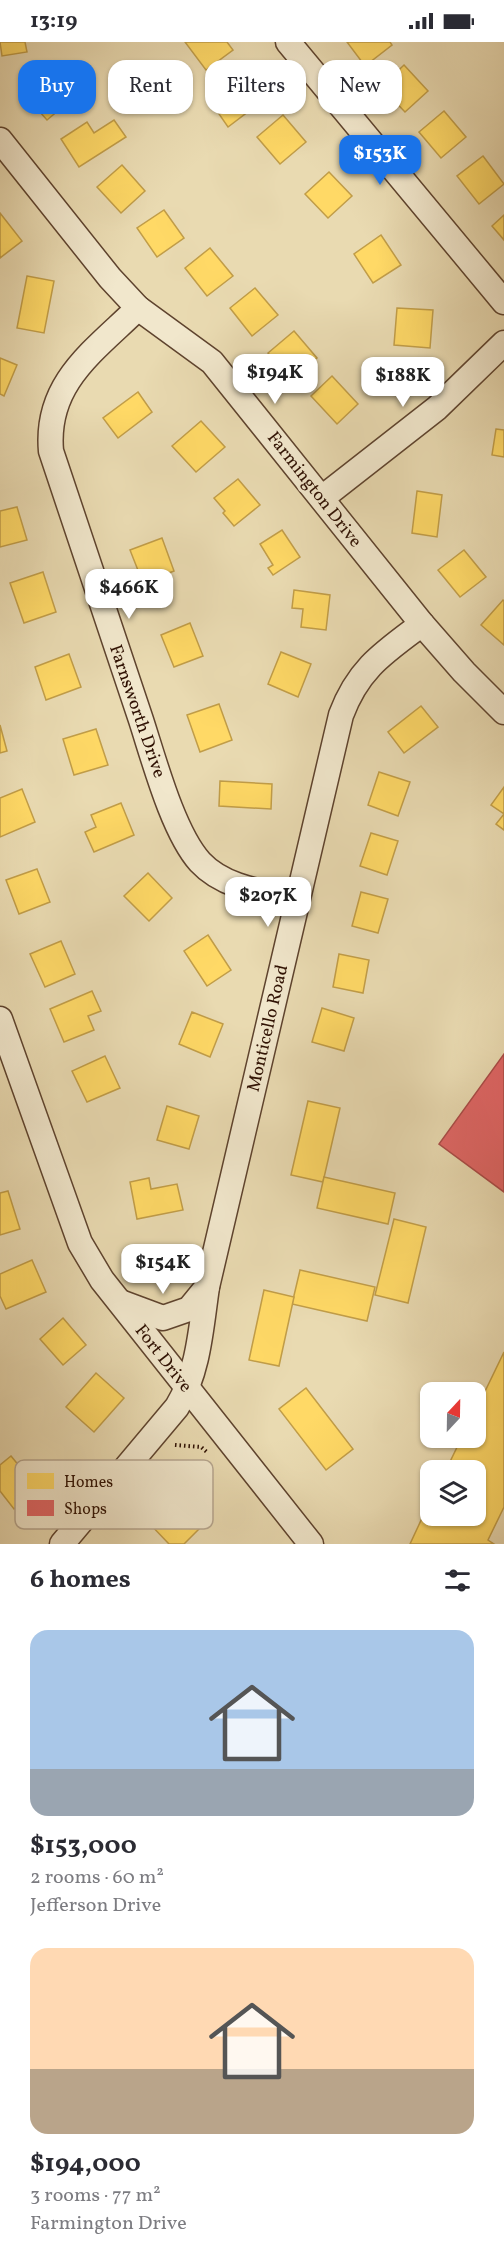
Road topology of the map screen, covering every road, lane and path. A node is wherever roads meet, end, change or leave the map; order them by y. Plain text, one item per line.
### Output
1 (288, 42) edge
2 (0, 140) edge
3 (504, 302) edge
4 (138, 308) junction
5 (504, 343) edge
6 (322, 498) junction
7 (422, 624) junction
8 (504, 712) edge
9 (297, 899) junction
10 (0, 1019) edge
11 (207, 1287) junction
12 (120, 1302) junction
13 (188, 1389) junction
14 (173, 1445) dead end
15 (215, 1459) dead end
16 (133, 1460) edge
17 (75, 1529) edge
18 (62, 1544) edge
19 (311, 1544) edge

1 - 3 street
2 - 4 street, Farmington Drive
4 - 6 street, Farmington Drive
4 - 9 street, Farnsworth Drive
5 - 6 street
6 - 7 street, Farmington Drive
7 - 8 street, Farmington Drive
7 - 9 street, Monticello Road
9 - 11 street, Monticello Road
10 - 12 street, Fort Drive
11 - 12 street, Monticello Road
11 - 13 street, Monticello Road
12 - 13 street, Fort Drive
13 - 16 street, Monticello Road
13 - 19 street, Fort Drive
14 - 15 path
17 - 18 street, Monticello Road

